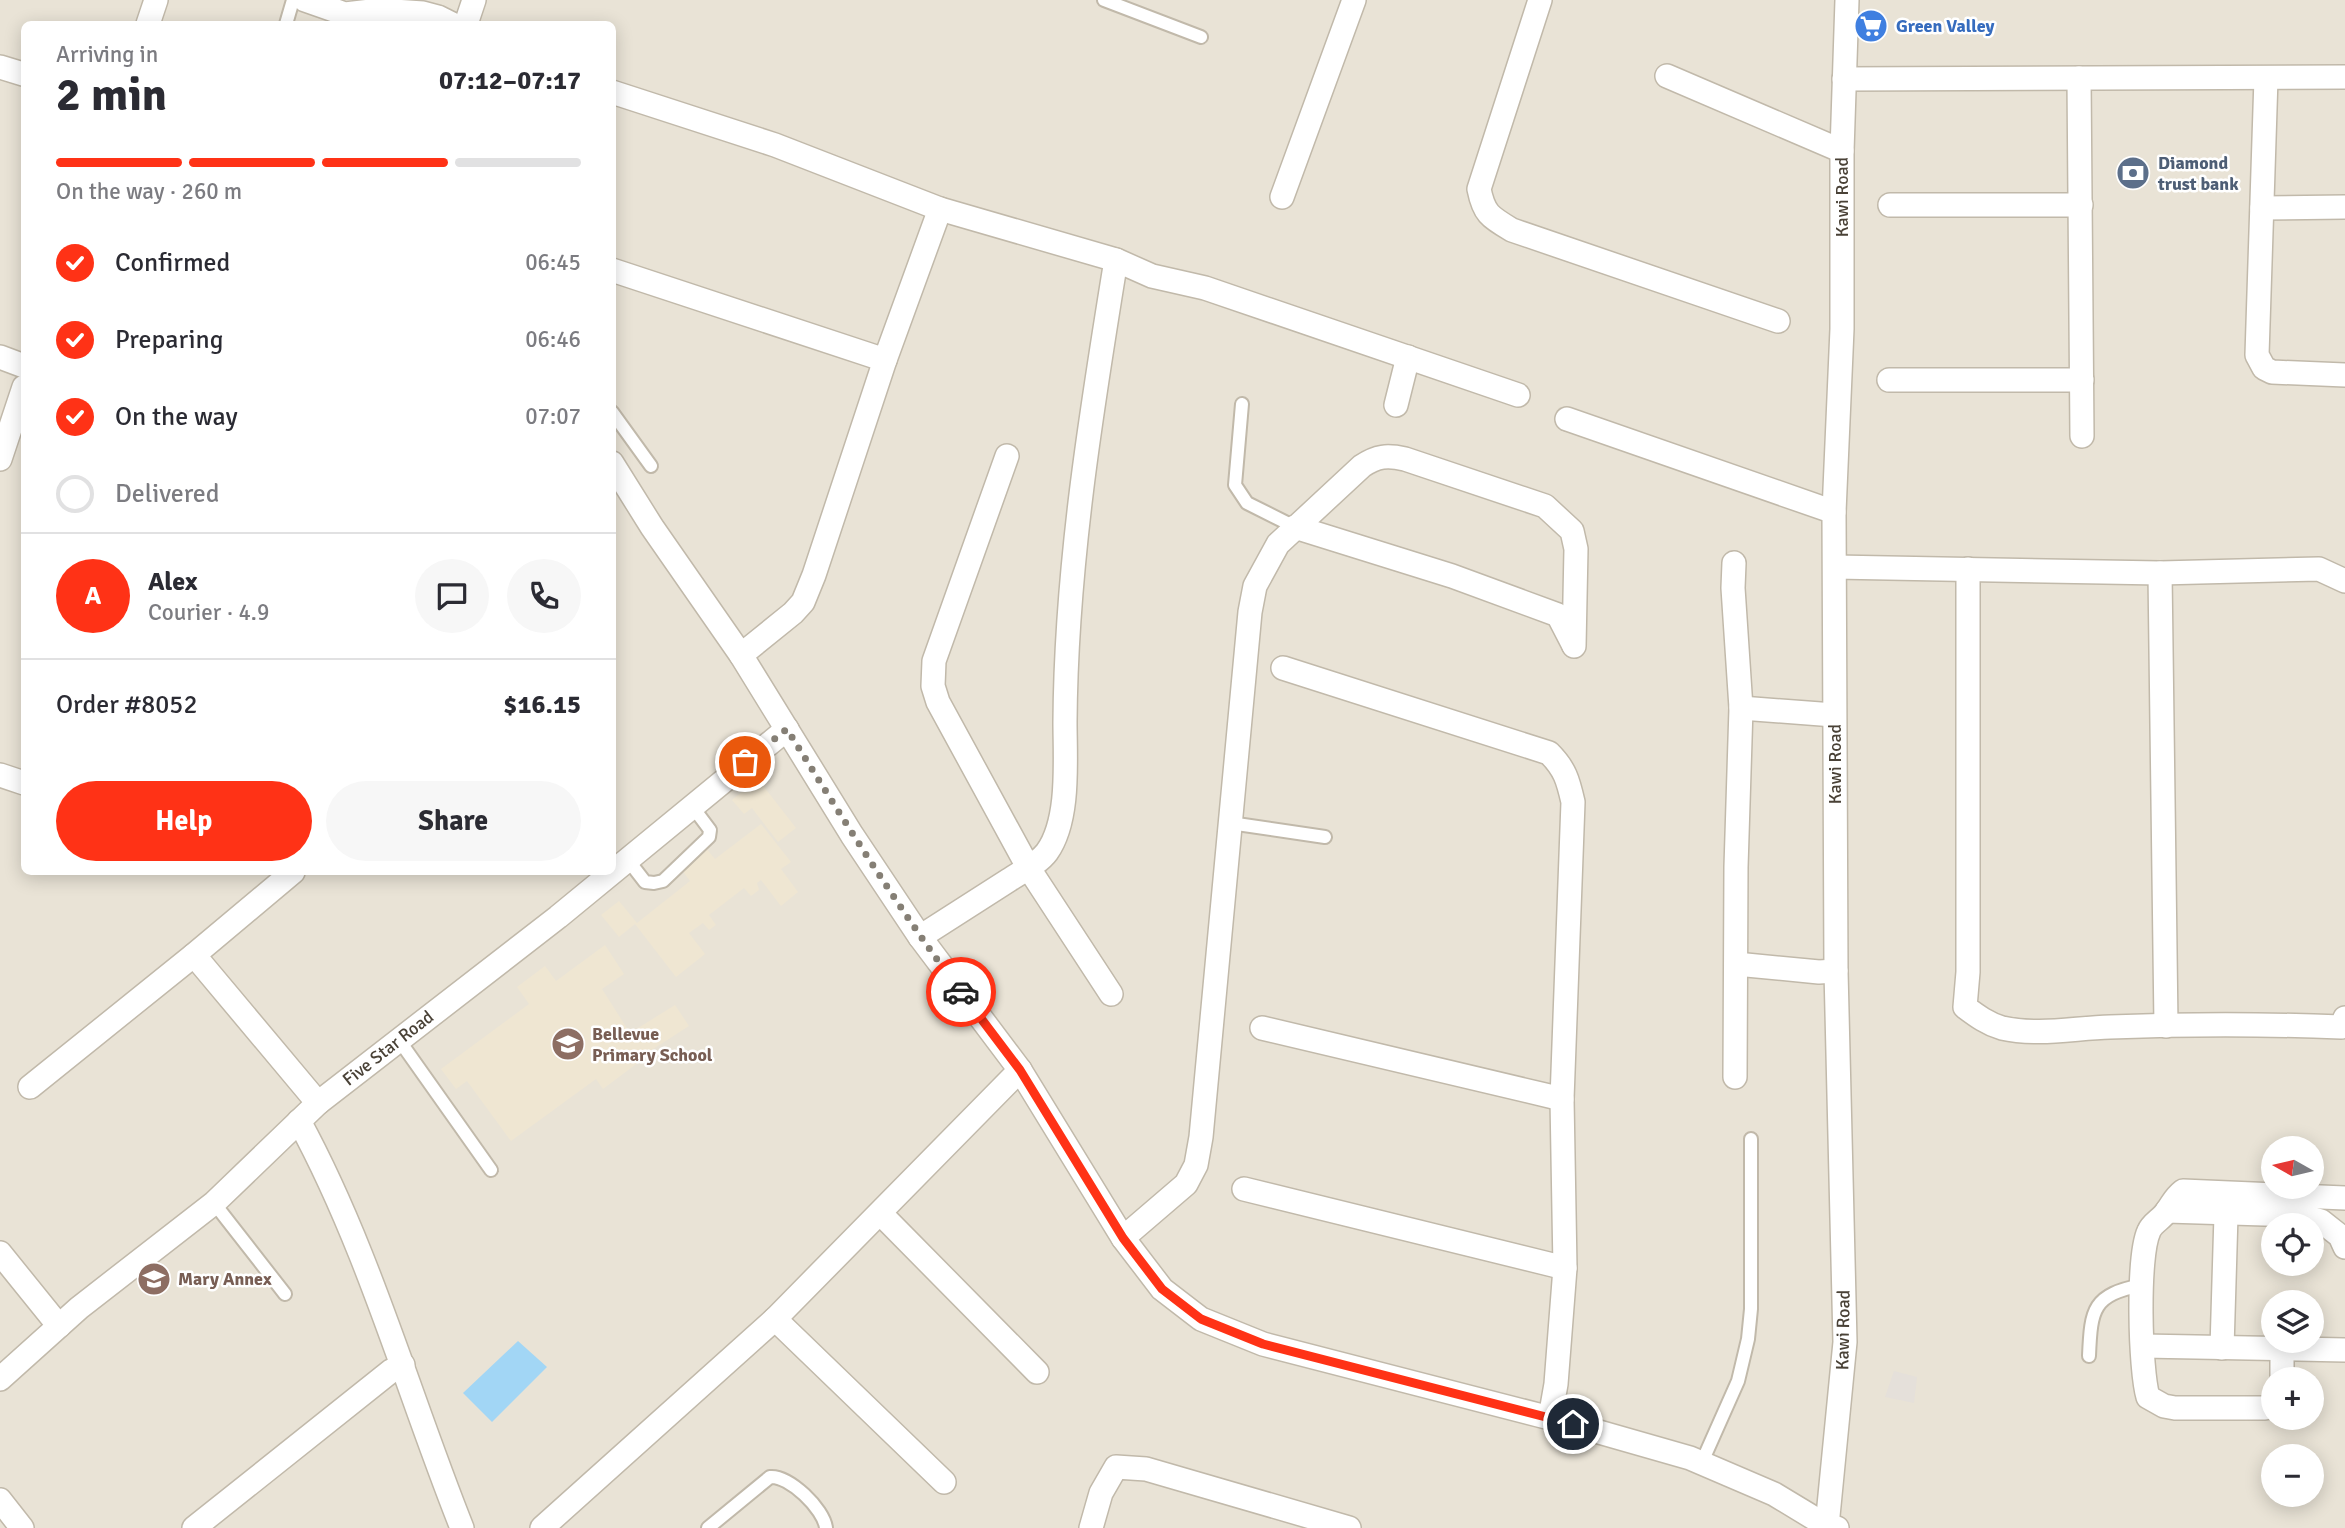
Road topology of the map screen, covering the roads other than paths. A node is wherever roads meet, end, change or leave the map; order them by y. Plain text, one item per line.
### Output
1 (156, 0) edge
2 (293, 0) edge
3 (305, 0) edge
4 (408, 0) edge
5 (474, 0) edge
6 (1104, 0) edge
7 (1354, 0) edge
8 (1540, 0) edge
9 (1847, 0) edge
10 (379, 10) junction
11 (352, 19) edge
12 (149, 21) edge
13 (287, 21) edge
14 (446, 21) edge
15 (467, 21) edge
16 (1201, 37) dead end
17 (0, 67) edge
18 (21, 73) edge
19 (1667, 76) dead end
20 (2345, 77) edge
21 (2079, 78) junction
22 (2266, 78) junction
23 (1844, 79) junction
24 (616, 93) edge
25 (1842, 150) junction
26 (1282, 197) dead end
27 (1889, 205) dead end
28 (2081, 205) junction
29 (2345, 207) edge
30 (2262, 208) junction
31 (940, 209) junction
32 (1116, 260) junction
33 (616, 271) edge
34 (1778, 321) dead end
35 (0, 357) edge
36 (1408, 358) junction
37 (885, 360) junction
38 (21, 365) edge
39 (2345, 375) edge
40 (1889, 380) dead end
41 (2082, 380) junction
42 (1517, 395) dead end
43 (21, 396) edge
44 (1242, 404) dead end
45 (1396, 405) dead end
46 (1567, 419) dead end
47 (617, 429) edge
48 (2082, 436) dead end
49 (1007, 456) dead end
50 (0, 459) edge
51 (651, 466) dead end
52 (616, 469) edge
53 (1834, 512) junction
54 (1295, 527) junction
55 (1734, 563) dead end
56 (1835, 567) junction
57 (1968, 569) junction
58 (2160, 573) junction
59 (2345, 582) edge
60 (741, 655) junction
61 (1283, 668) dead end
62 (1741, 708) junction
63 (1834, 715) junction
64 (787, 729) junction
65 (0, 775) edge
66 (21, 782) edge
67 (692, 806) junction
68 (1230, 823) junction
69 (1325, 837) dead end
70 (628, 860) junction
71 (1028, 867) junction
72 (616, 870) edge
73 (289, 875) edge
74 (610, 875) edge
75 (920, 937) junction
76 (194, 955) junction
77 (1737, 964) junction
78 (1836, 971) junction
79 (1111, 993) dead end
80 (2345, 1018) edge
81 (2166, 1026) junction
82 (1262, 1028) dead end
83 (399, 1040) junction
84 (1020, 1070) junction
85 (1735, 1077) dead end
86 (30, 1087) dead end
87 (1562, 1098) junction
88 (318, 1103) junction
89 (299, 1121) junction
90 (1751, 1139) dead end
91 (492, 1170) dead end
92 (1244, 1189) dead end
93 (2345, 1198) edge
94 (214, 1203) junction
95 (2167, 1212) junction
96 (881, 1214) junction
97 (2226, 1215) junction
98 (1123, 1238) junction
99 (2345, 1247) edge
100 (0, 1254) edge
101 (1564, 1268) junction
102 (2142, 1284) junction
103 (285, 1294) dead end
104 (775, 1319) junction
105 (58, 1326) junction
106 (2143, 1346) junction
107 (2222, 1349) junction
108 (2261, 1350) edge
109 (2324, 1350) edge
110 (2345, 1350) edge
111 (2089, 1356) dead end
112 (403, 1365) junction
113 (1037, 1372) dead end
114 (0, 1379) edge
115 (2261, 1408) edge
116 (1550, 1418) junction
117 (1702, 1462) junction
118 (944, 1482) dead end
119 (0, 1500) edge
120 (1269, 1518) edge
121 (1804, 1520) edge
122 (1832, 1527) edge
123 (22, 1528) edge
124 (194, 1528) edge
125 (462, 1528) edge
126 (542, 1528) edge
127 (708, 1528) edge
128 (825, 1528) edge
129 (1091, 1528) edge
130 (1349, 1528) edge

1 - 12 street
2 - 13 lane
3 - 11 street
4 - 10 street
5 - 15 street
6 - 16 lane
7 - 26 street
8 - 34 street
9 - 23 street, Kawi Road
10 - 11 street
10 - 14 street
17 - 18 street
19 - 25 street
20 - 22 street
21 - 22 street
21 - 23 street
21 - 28 street
22 - 30 street
23 - 25 street, Kawi Road
24 - 31 street
25 - 53 street, Kawi Road
27 - 28 street
28 - 41 street
29 - 30 street
30 - 39 street
31 - 32 street
31 - 37 street
32 - 36 street
32 - 71 street
33 - 37 street
35 - 38 street
36 - 42 street
36 - 45 street
37 - 60 street
40 - 41 street
41 - 48 street
43 - 50 street
44 - 54 lane
46 - 53 street
47 - 51 lane
49 - 71 street
52 - 60 street
53 - 56 street, Kawi Road
54 - 54 street
54 - 68 street
55 - 62 street
56 - 57 street
56 - 63 street, Kawi Road
57 - 58 street
57 - 81 street
58 - 59 street
58 - 81 street
60 - 64 street
61 - 87 street
62 - 63 street
62 - 77 street
63 - 78 street, Kawi Road
64 - 67 street, Five Star Road
64 - 75 street
65 - 66 street
67 - 70 street, Five Star Road
67 - 70 lane
68 - 69 lane
68 - 98 street
70 - 72 street, Five Star Road
71 - 75 street
71 - 79 street
73 - 76 street
74 - 83 street, Five Star Road
75 - 84 street
76 - 86 street
76 - 88 street
77 - 78 street
77 - 85 street
78 - 122 street, Kawi Road
80 - 81 street
82 - 87 street
83 - 88 street, Five Star Road
83 - 91 lane
84 - 96 street
84 - 98 street
87 - 101 street
88 - 89 street, Five Star Road
89 - 94 street, Five Star Road
89 - 112 street
90 - 117 lane
92 - 101 street
93 - 95 street
94 - 103 lane
94 - 105 street, Five Star Road
95 - 97 street
95 - 102 street
96 - 104 street
96 - 113 street
97 - 99 street
97 - 107 street
98 - 116 street
100 - 105 street
101 - 116 street
102 - 106 street
102 - 111 lane
104 - 118 street
104 - 126 street
105 - 114 street, Five Star Road
106 - 107 street
106 - 115 street
107 - 108 street
109 - 110 street
112 - 124 street
112 - 125 street
116 - 117 street
117 - 121 street
119 - 123 street
120 - 129 street
120 - 130 street
121 - 122 street
127 - 128 lane

